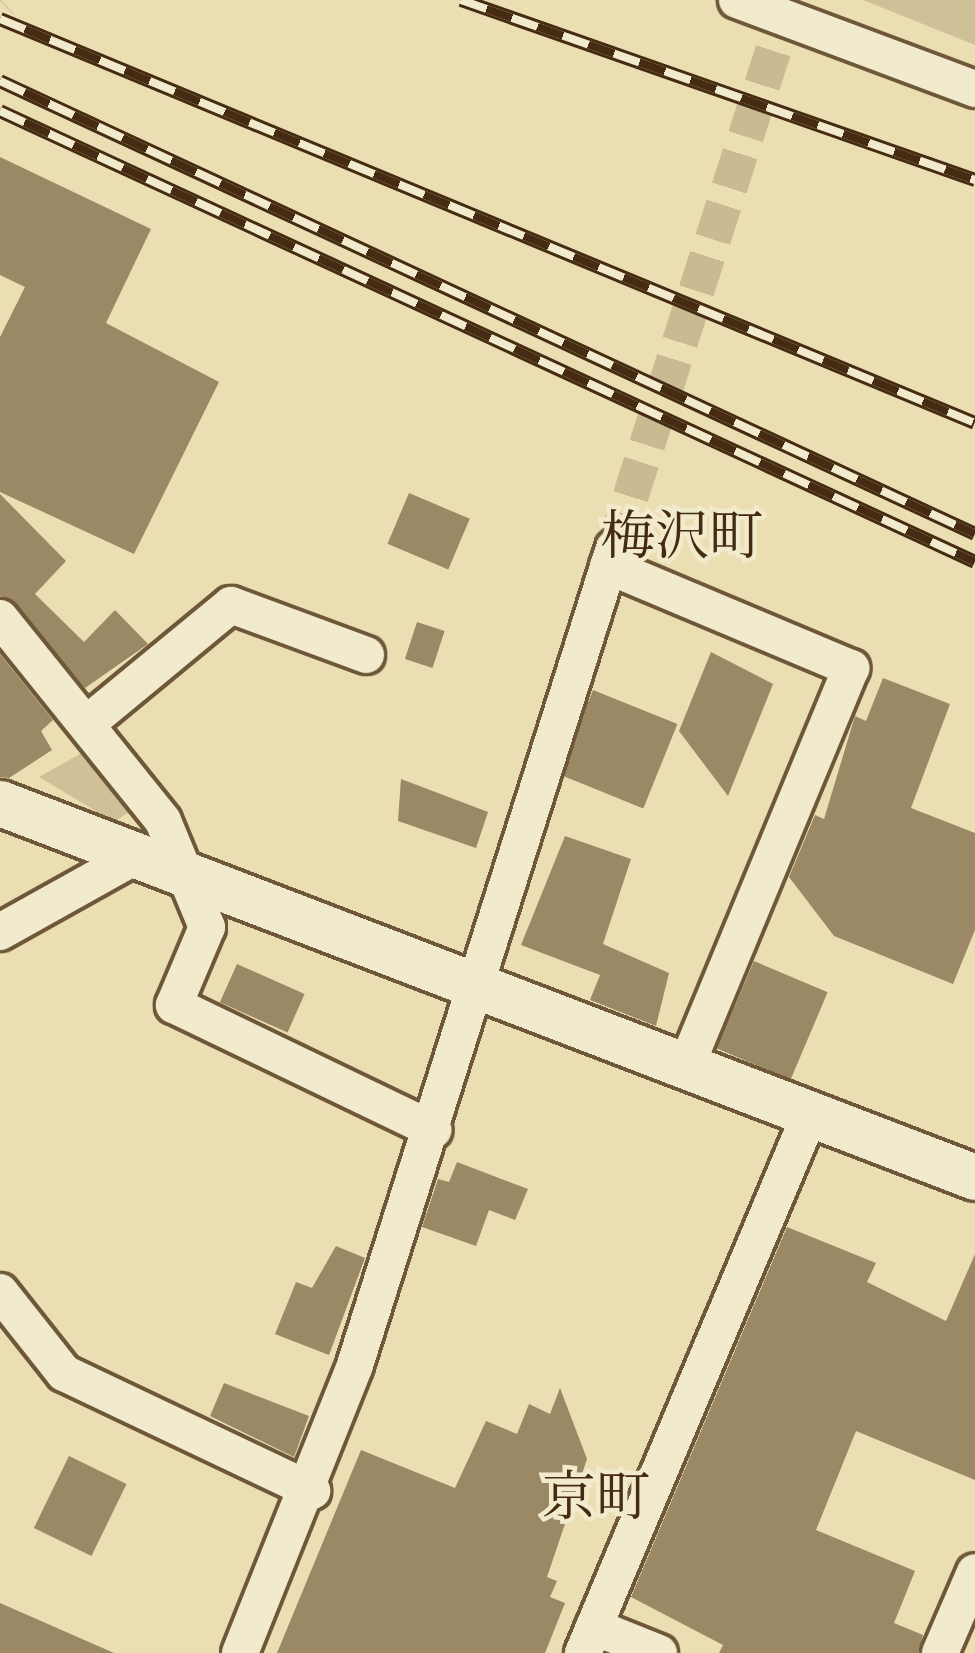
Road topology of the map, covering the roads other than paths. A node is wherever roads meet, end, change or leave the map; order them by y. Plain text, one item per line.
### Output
1 (737, 0) edge
2 (975, 89) edge
3 (0, 618) edge
4 (366, 656) dead end
5 (88, 722) junction
6 (0, 803) edge
7 (134, 856) junction
8 (188, 880) junction
9 (0, 932) edge
10 (481, 990) junction
11 (686, 1067) junction
12 (810, 1114) junction
13 (434, 1130) junction
14 (975, 1177) edge
15 (0, 1292) edge
16 (312, 1491) junction
17 (975, 1572) edge
18 (589, 1640) edge
19 (240, 1653) edge
20 (659, 1653) edge
21 (940, 1653) edge

1 - 2 street
3 - 5 street
4 - 5 street
5 - 8 street
6 - 7 street
7 - 8 street
7 - 9 street
8 - 10 street
8 - 13 street
10 - 11 street
10 - 11 street
10 - 13 street
11 - 12 street
12 - 14 street
12 - 18 street
13 - 16 street
15 - 16 street
16 - 19 street
17 - 21 street
18 - 20 street

